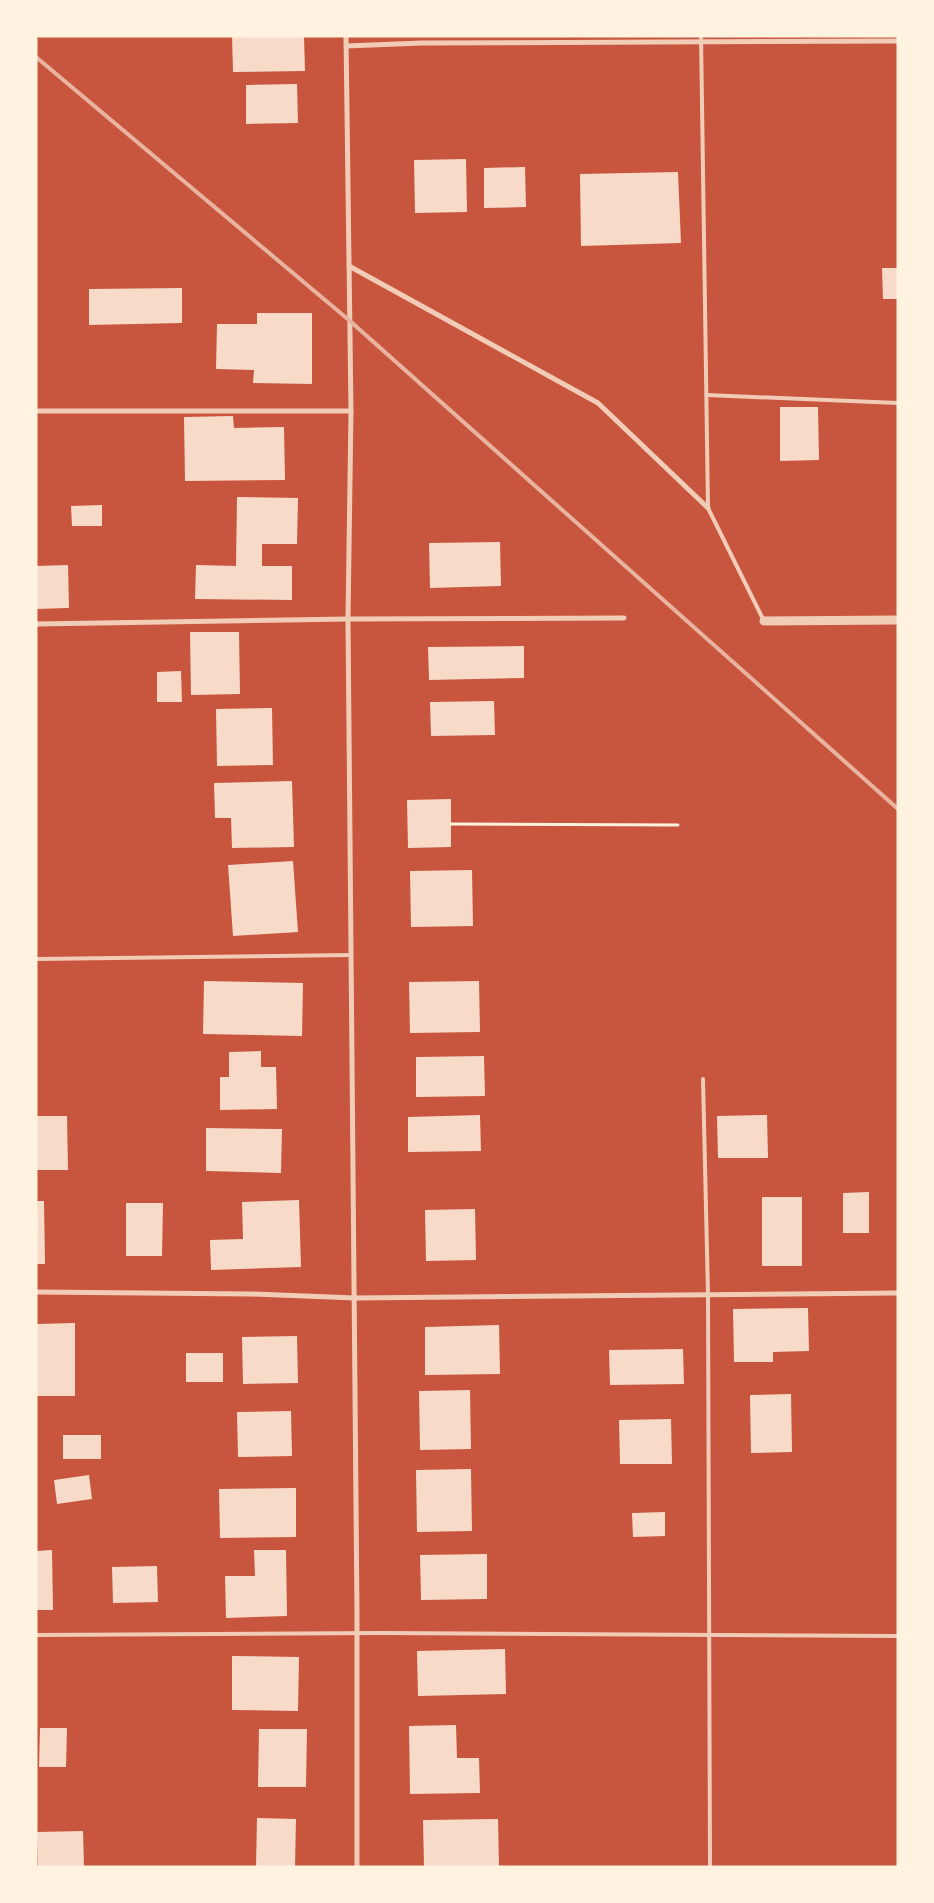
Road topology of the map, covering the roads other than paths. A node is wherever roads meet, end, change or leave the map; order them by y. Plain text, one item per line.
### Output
1 (346, 36) edge
2 (701, 39) edge
3 (898, 41) edge
4 (346, 46) junction
5 (349, 266) junction
6 (707, 395) junction
7 (898, 403) edge
8 (36, 411) edge
9 (351, 411) junction
10 (708, 508) junction
11 (624, 618) dead end
12 (348, 619) junction
13 (898, 620) edge
14 (764, 621) joint
15 (36, 624) edge
16 (351, 955) junction
17 (36, 959) edge
18 (703, 1078) dead end
19 (36, 1292) edge
20 (898, 1293) edge
21 (708, 1294) junction
22 (355, 1298) junction
23 (357, 1633) junction
24 (710, 1634) junction
25 (36, 1635) edge
26 (898, 1636) edge
27 (357, 1867) edge
28 (710, 1867) edge

1 - 4 street
2 - 3 street
2 - 4 street
2 - 6 lane
4 - 5 street
5 - 9 street
5 - 10 street
6 - 7 lane
6 - 10 lane
8 - 9 street
9 - 12 street
10 - 14 lane
11 - 12 street
12 - 15 street
12 - 16 street
13 - 14 street
16 - 17 lane
16 - 22 street
18 - 21 lane
19 - 22 street
20 - 21 street
21 - 22 street
21 - 24 lane
22 - 23 street
23 - 24 lane
23 - 25 lane
23 - 27 street
24 - 26 lane
24 - 28 lane

